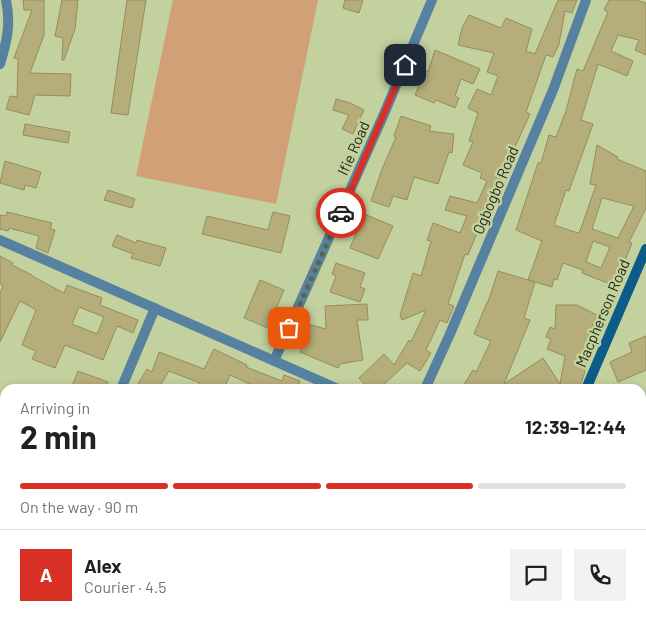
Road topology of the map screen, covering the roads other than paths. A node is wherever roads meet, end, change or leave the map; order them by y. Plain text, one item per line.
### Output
1 (6, 0) edge
2 (432, 0) edge
3 (586, 0) edge
4 (0, 64) edge
5 (0, 240) edge
6 (646, 249) edge
7 (155, 308) junction
8 (274, 361) junction
9 (123, 384) edge
10 (327, 384) edge
11 (427, 384) edge
12 (588, 384) edge

1 - 4 street
2 - 8 street, Ifie Road
3 - 11 street, Ogbogbo Road
5 - 7 street
6 - 12 street, Macpherson Road
7 - 8 street
7 - 9 street
8 - 10 street

